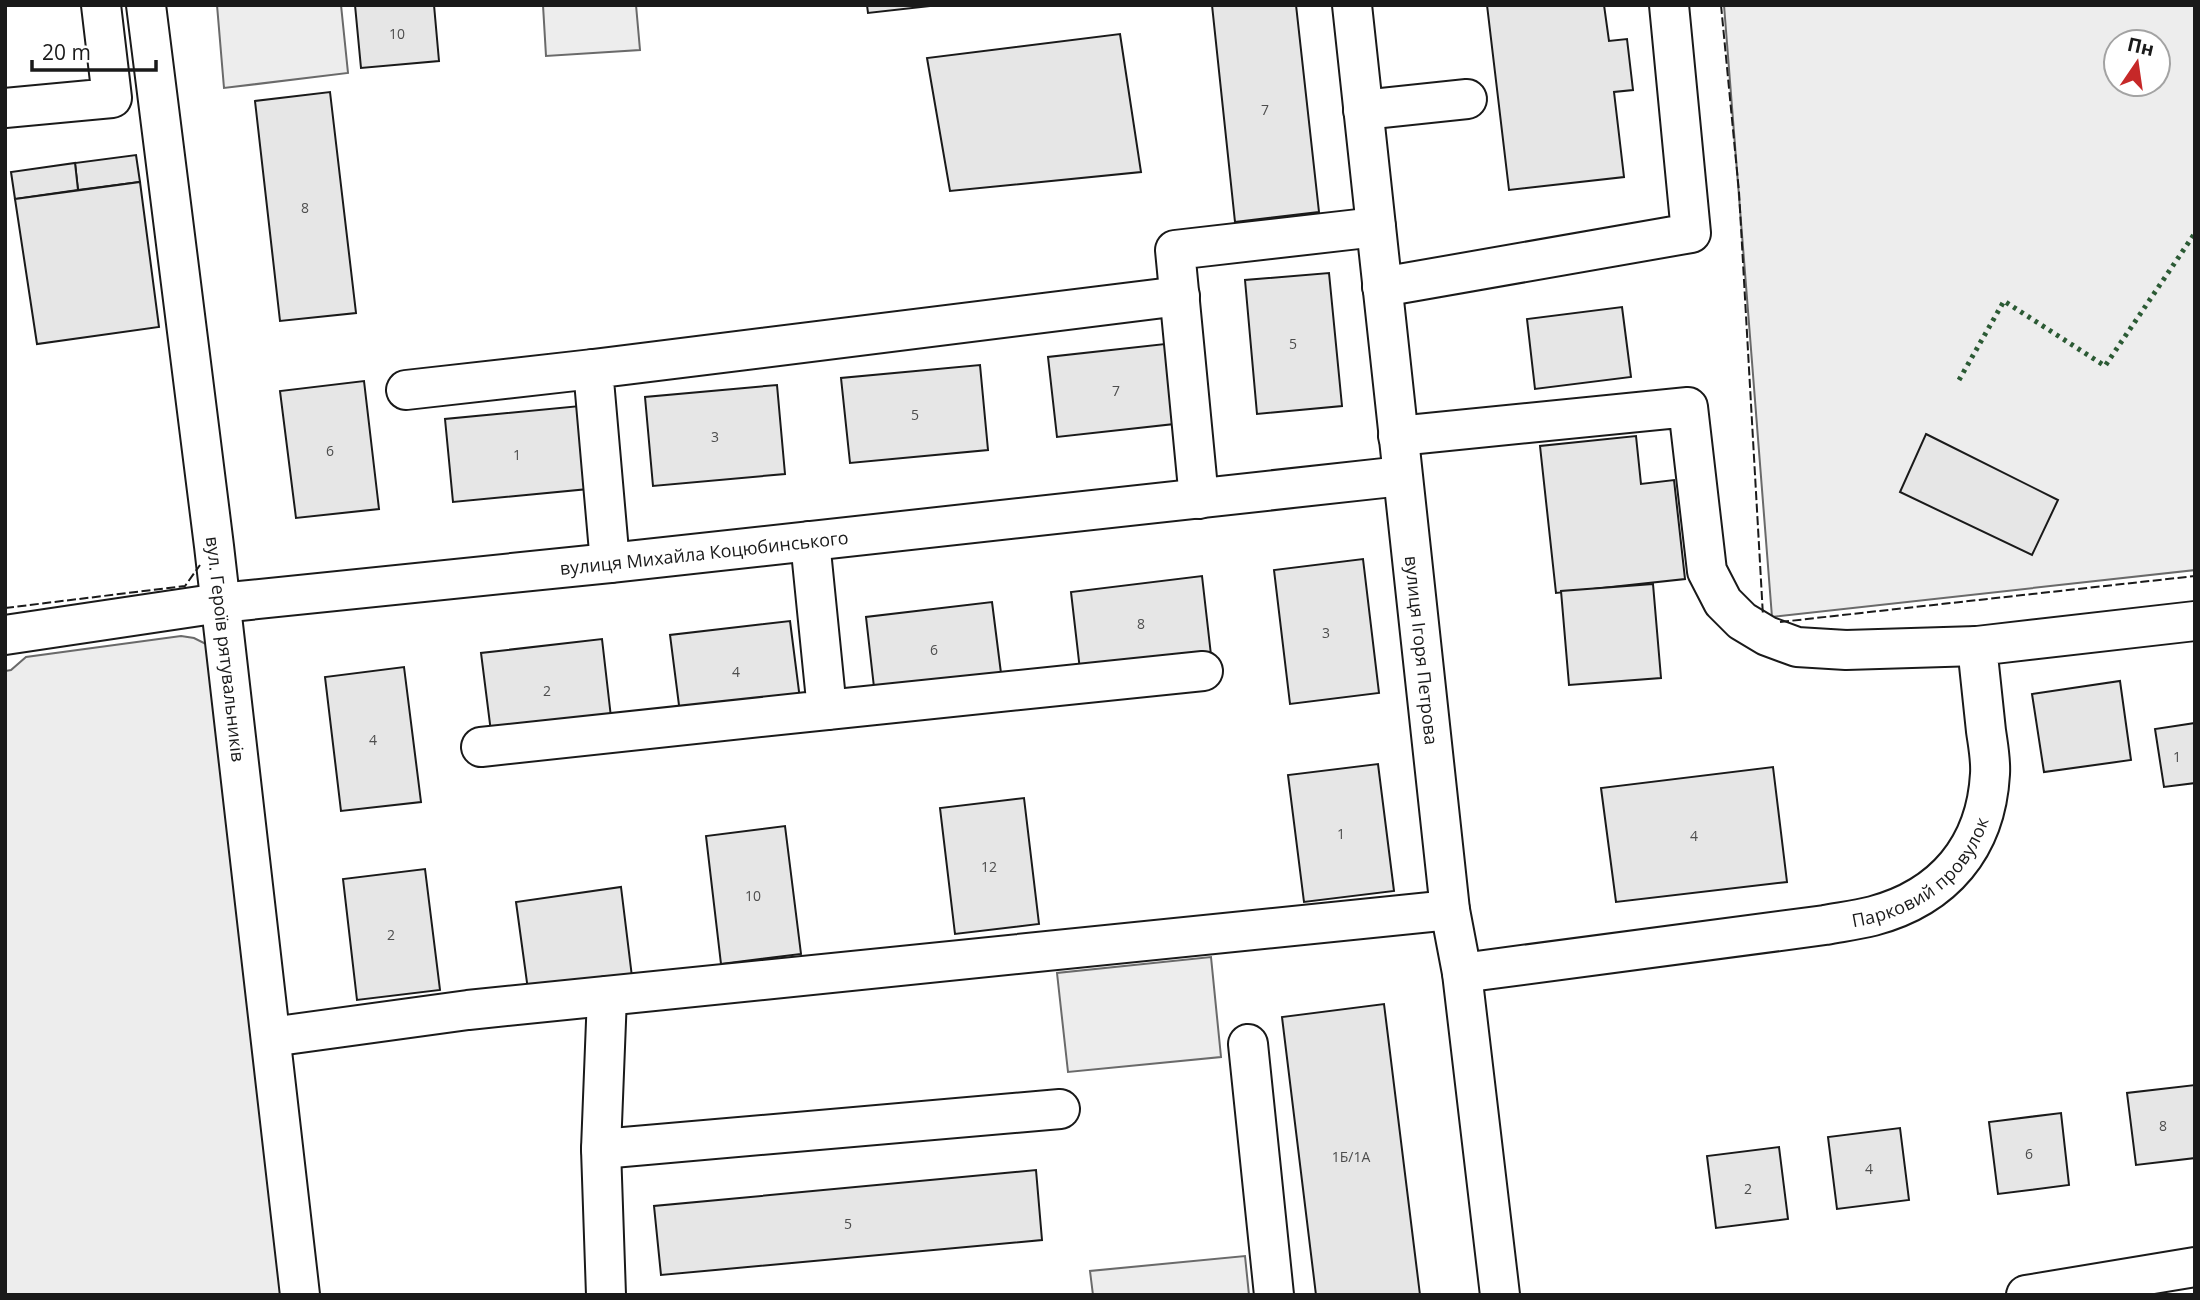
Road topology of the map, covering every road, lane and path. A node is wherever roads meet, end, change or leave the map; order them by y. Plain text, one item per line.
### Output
1 (101, 5) edge
2 (146, 5) edge
3 (1352, 5) edge
4 (1669, 5) edge
5 (1467, 99) dead end
6 (5, 108) edge
7 (1363, 110) junction
8 (1376, 227) junction
9 (1382, 287) junction
10 (1180, 296) junction
11 (593, 369) junction
12 (406, 390) dead end
13 (1398, 436) junction
14 (1402, 475) junction
15 (1199, 499) junction
16 (810, 541) junction
17 (610, 563) junction
18 (220, 603) junction
19 (2195, 621) edge
20 (5, 635) edge
21 (1977, 646) junction
22 (1203, 671) dead end
23 (827, 710) junction
24 (481, 747) dead end
25 (1450, 910) junction
26 (1462, 973) junction
27 (607, 996) junction
28 (271, 1037) junction
29 (1248, 1044) dead end
30 (1060, 1109) dead end
31 (601, 1149) junction
32 (2195, 1267) edge
33 (300, 1295) edge
34 (606, 1295) edge
35 (1274, 1295) edge
36 (1500, 1295) edge
37 (2026, 1295) edge

1 - 6 street
2 - 18 street, вул. Героїв рятувальників
3 - 7 street, вулиця Ігоря Петрова
4 - 9 street
5 - 7 street
7 - 8 street, вулиця Ігоря Петрова
8 - 9 street, вулиця Ігоря Петрова
8 - 10 street
9 - 13 street, вулиця Ігоря Петрова
10 - 11 street
10 - 15 street
11 - 12 street
11 - 17 street
13 - 14 street, вулиця Ігоря Петрова
13 - 21 street
14 - 15 street, вулиця Михайла Коцюбинського
14 - 25 street, вулиця Ігоря Петрова
15 - 16 street, вулиця Михайла Коцюбинського
16 - 17 street, вулиця Михайла Коцюбинського
16 - 23 street
17 - 18 street, вулиця Михайла Коцюбинського
18 - 20 street, вулиця Михайла Коцюбинського
18 - 28 street, вул. Героїв рятувальників
19 - 21 street
21 - 26 street, Парковий провулок
22 - 23 street
23 - 24 street
25 - 26 street, вулиця Ігоря Петрова
25 - 27 street
26 - 36 street, вулиця Ігоря Петрова
27 - 28 street
27 - 31 street
28 - 33 street, вул. Героїв рятувальників
29 - 35 street
30 - 31 street
31 - 34 street
32 - 37 street

